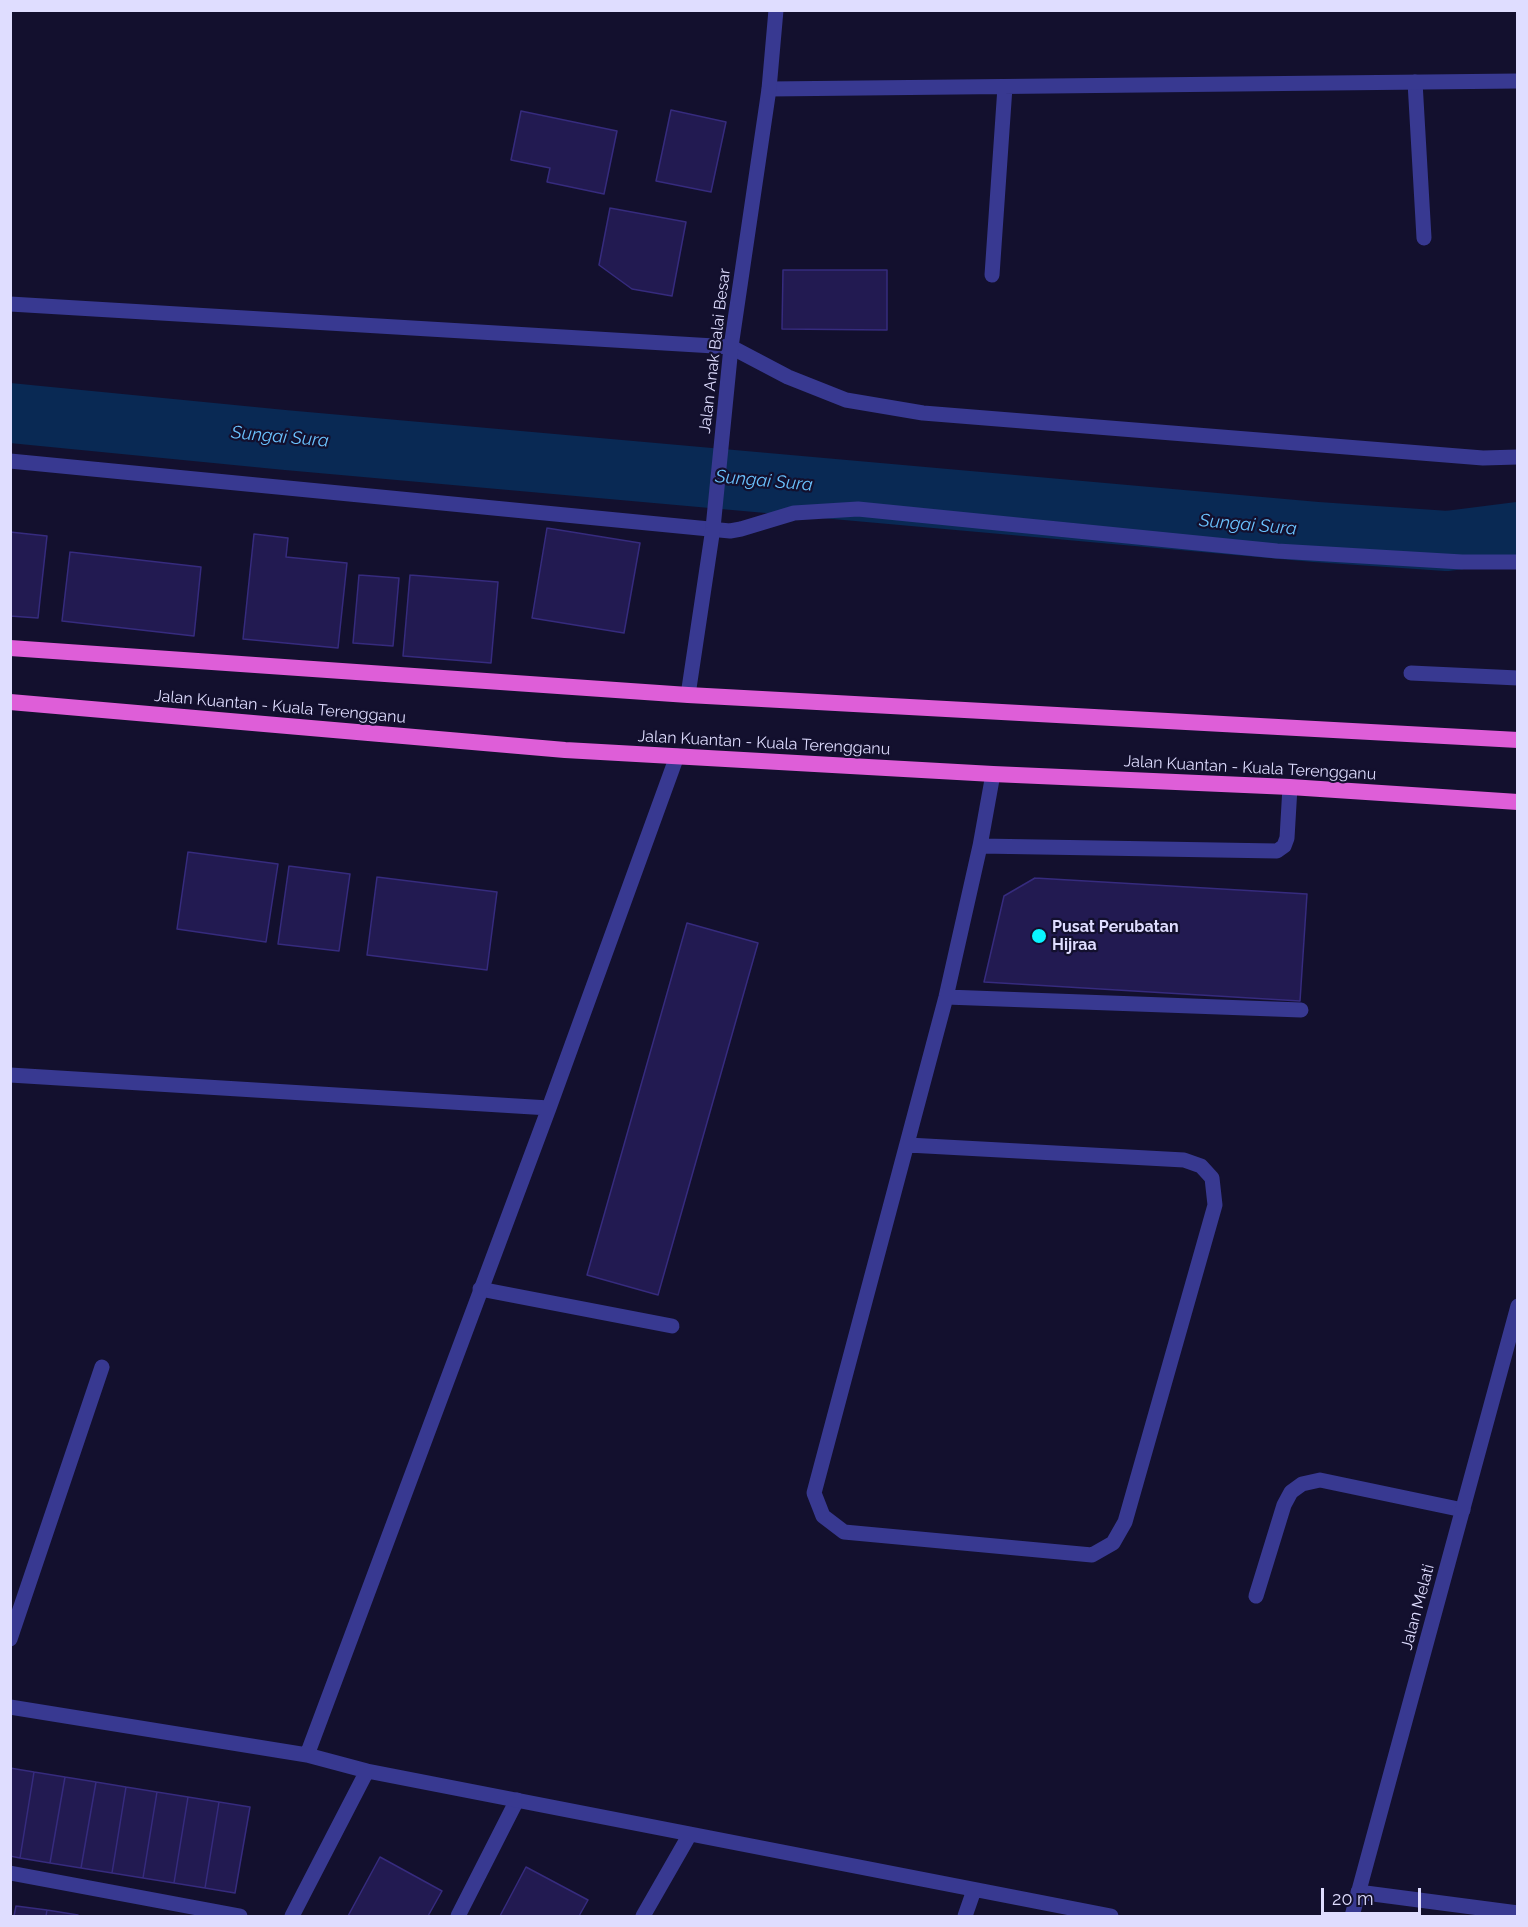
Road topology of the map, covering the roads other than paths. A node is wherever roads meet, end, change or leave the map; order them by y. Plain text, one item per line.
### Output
1 (776, 10) edge
2 (1518, 81) edge
3 (1415, 82) junction
4 (1005, 87) junction
5 (770, 89) junction
6 (1424, 238) dead end
7 (992, 275) dead end
8 (10, 304) edge
9 (731, 347) junction
10 (1518, 457) edge
11 (10, 461) edge
12 (713, 528) junction
13 (1518, 561) edge
14 (10, 648) edge
15 (1411, 674) dead end
16 (1518, 678) edge
17 (688, 695) junction
18 (10, 702) edge
19 (1518, 740) edge
20 (677, 756) junction
21 (993, 774) junction
22 (1290, 787) junction
23 (1518, 802) edge
24 (980, 846) junction
25 (946, 997) junction
26 (1301, 1010) dead end
27 (10, 1076) edge
28 (549, 1108) junction
29 (908, 1145) junction
30 (480, 1289) junction
31 (1518, 1306) edge
32 (672, 1326) dead end
33 (102, 1367) dead end
34 (1463, 1510) junction
35 (1256, 1596) dead end
36 (10, 1639) edge
37 (10, 1707) edge
38 (307, 1755) junction
39 (367, 1771) junction
40 (517, 1800) junction
41 (690, 1834) junction
42 (10, 1873) edge
43 (974, 1890) junction
44 (1358, 1892) junction
45 (1518, 1913) edge
46 (240, 1917) edge
47 (292, 1917) edge
48 (458, 1917) edge
49 (643, 1917) edge
50 (965, 1917) edge
51 (1111, 1917) edge
52 (1352, 1917) edge

1 - 5 street, Jalan Anak Balai Besar
2 - 3 street
3 - 4 street
3 - 6 street
4 - 5 street
4 - 7 street
5 - 9 street, Jalan Anak Balai Besar
8 - 9 street
9 - 10 street
9 - 12 street, Jalan Anak Balai Besar
11 - 12 street
12 - 13 street
12 - 17 street, Jalan Anak Balai Besar
14 - 17 highway
15 - 16 street
17 - 19 highway
18 - 20 highway, Jalan Kuantan - Kuala Terengganu
20 - 21 highway, Jalan Kuantan - Kuala Terengganu
20 - 28 street
21 - 22 highway, Jalan Kuantan - Kuala Terengganu
21 - 24 street
22 - 23 highway, Jalan Kuantan - Kuala Terengganu
22 - 24 street
24 - 25 street
25 - 26 street
25 - 29 street
27 - 28 street
28 - 30 street
29 - 29 street
30 - 32 street
30 - 38 street
31 - 34 street, Jalan Melati
33 - 36 street
34 - 35 street
34 - 44 street, Jalan Melati
37 - 38 street
38 - 39 street
39 - 40 street
39 - 47 street
40 - 41 street
40 - 48 street
41 - 43 street
41 - 49 street
42 - 46 street
43 - 50 street
43 - 51 street
44 - 45 street
44 - 52 street, Jalan Melati

